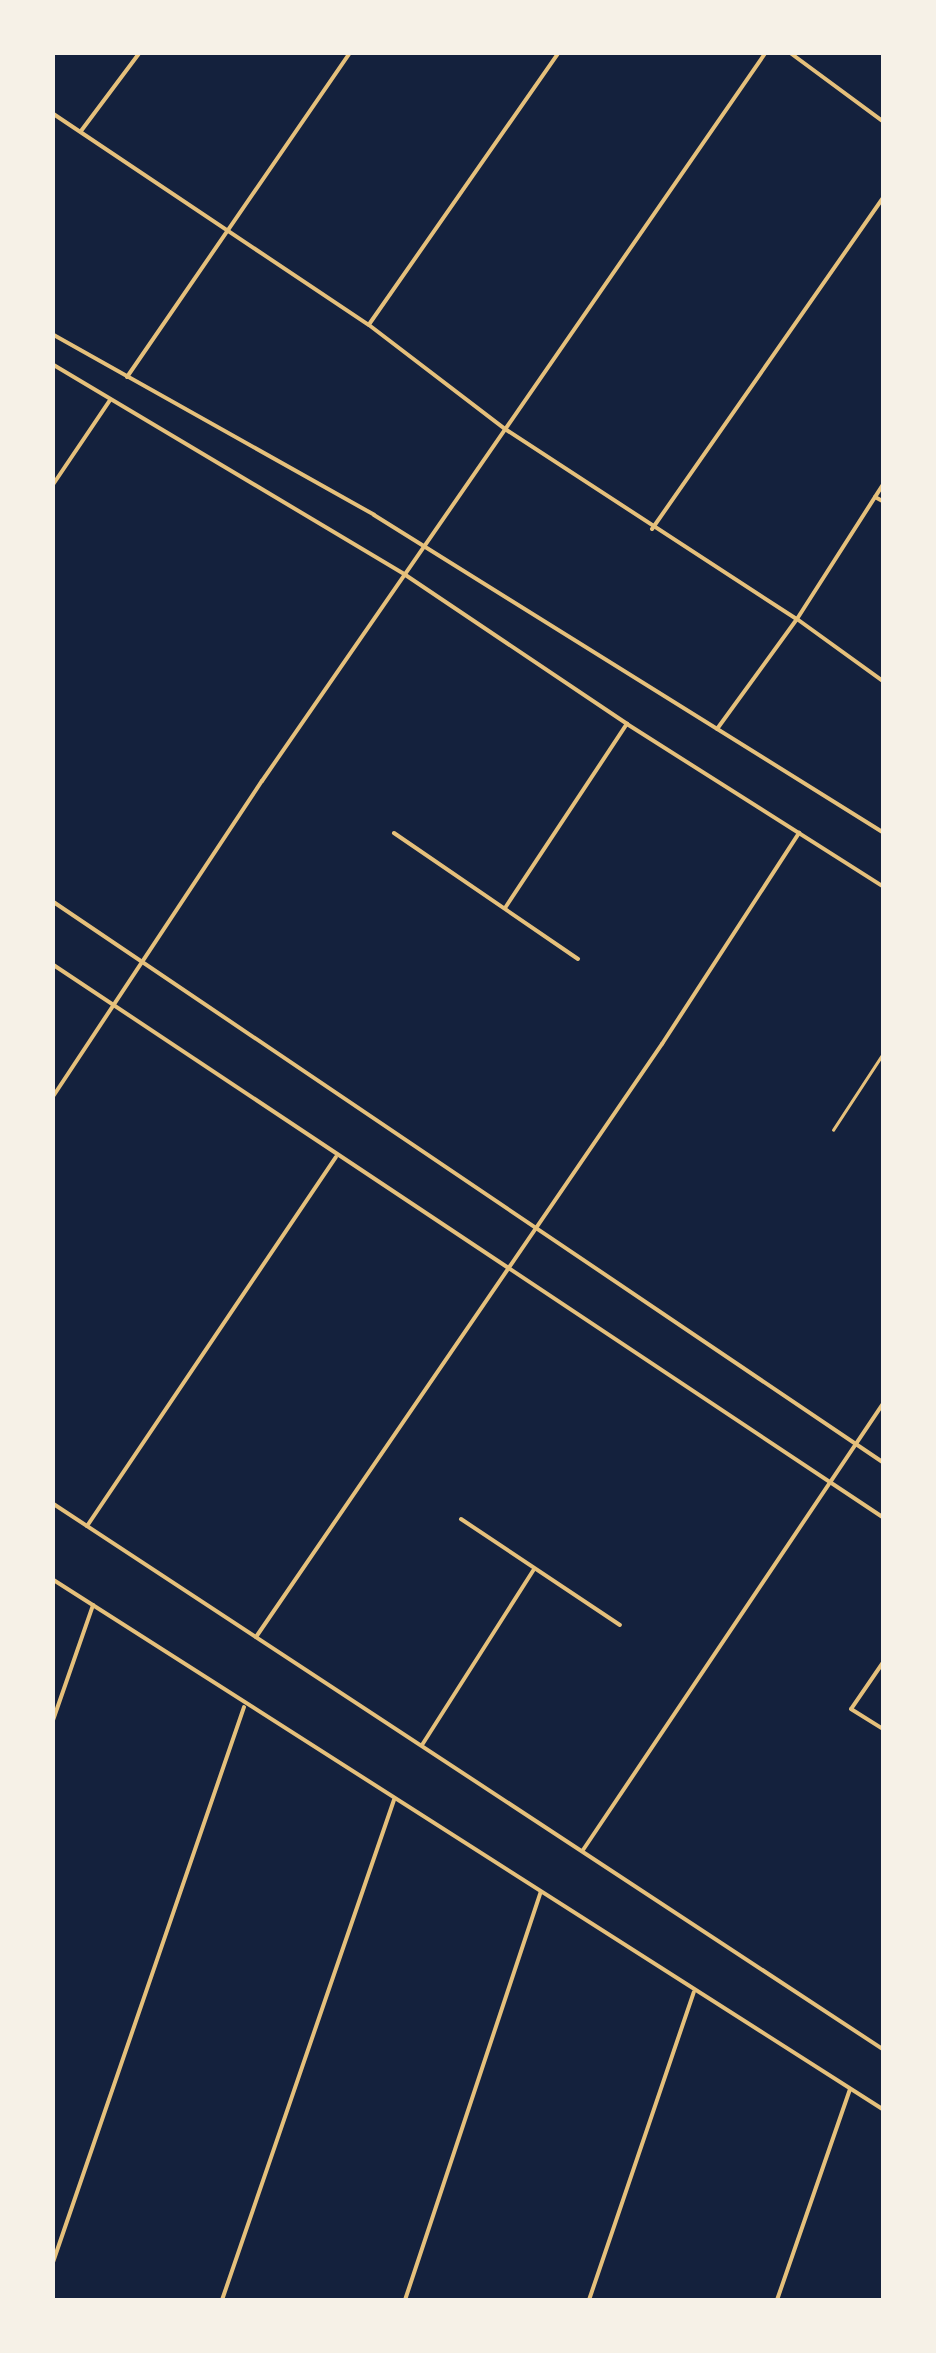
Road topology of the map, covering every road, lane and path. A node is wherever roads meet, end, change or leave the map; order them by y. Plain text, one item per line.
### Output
1 (140, 52) edge
2 (350, 52) edge
3 (560, 52) edge
4 (766, 52) edge
5 (789, 52) edge
6 (52, 112) edge
7 (884, 122) edge
8 (81, 131) junction
9 (884, 196) edge
10 (228, 230) junction
11 (369, 325) junction
12 (52, 334) edge
13 (52, 364) edge
14 (127, 377) junction
15 (110, 400) junction
16 (505, 430) junction
17 (884, 483) edge
18 (52, 486) edge
19 (874, 497) junction
20 (884, 502) edge
21 (652, 528) junction
22 (424, 549) junction
23 (404, 574) junction
24 (796, 619) junction
25 (884, 682) edge
26 (627, 724) junction
27 (717, 730) junction
28 (394, 833) dead end
29 (799, 833) junction
30 (884, 833) edge
31 (884, 886) edge
32 (52, 901) edge
33 (504, 909) junction
34 (578, 959) dead end
35 (142, 962) junction
36 (52, 964) edge
37 (114, 1007) junction
38 (884, 1052) edge
39 (52, 1098) edge
40 (834, 1130) dead end
41 (336, 1156) junction
42 (532, 1228) junction
43 (506, 1270) junction
44 (884, 1402) edge
45 (855, 1444) junction
46 (884, 1463) edge
47 (830, 1482) junction
48 (52, 1503) edge
49 (884, 1518) edge
50 (461, 1519) dead end
51 (86, 1526) junction
52 (534, 1569) junction
53 (52, 1579) edge
54 (94, 1604) junction
55 (620, 1625) dead end
56 (256, 1637) junction
57 (884, 1662) edge
58 (245, 1706) junction
59 (52, 1724) edge
60 (884, 1730) edge
61 (422, 1745) junction
62 (394, 1800) junction
63 (583, 1850) junction
64 (540, 1893) junction
65 (694, 1990) junction
66 (884, 2050) edge
67 (850, 2090) junction
68 (884, 2110) edge
69 (52, 2265) edge
70 (222, 2300) edge
71 (404, 2300) edge
72 (590, 2300) edge
73 (777, 2300) edge

1 - 8 street
2 - 10 street
3 - 11 street
4 - 16 street
5 - 7 street
6 - 8 street
8 - 10 street
9 - 21 street
10 - 11 street
10 - 14 street
11 - 16 street
12 - 14 street
13 - 15 street
14 - 22 street
15 - 18 street
15 - 23 street
16 - 21 street
16 - 22 street
17 - 19 street
19 - 20 street
19 - 24 street
21 - 24 street
22 - 23 street
22 - 27 street
23 - 26 street
23 - 35 street
24 - 25 street
24 - 27 street
26 - 29 street
26 - 33 street
27 - 30 street
28 - 33 street
29 - 31 street
29 - 42 street
32 - 35 street
33 - 34 street
35 - 37 street
35 - 42 street
36 - 37 street
37 - 39 street
37 - 41 street
38 - 40 lane
41 - 43 street
41 - 51 street
42 - 43 street
42 - 45 street
43 - 47 street
43 - 56 street
44 - 45 street
45 - 46 street
45 - 47 street
47 - 49 street
47 - 63 street
48 - 51 street
50 - 52 street
51 - 56 street
52 - 55 street
52 - 61 street
53 - 54 street
54 - 58 street
54 - 59 street
56 - 61 street
57 - 60 street
58 - 62 street
58 - 69 street
61 - 63 street
62 - 64 street
62 - 70 street
63 - 66 street
64 - 65 street
64 - 71 street
65 - 67 street
65 - 72 street
67 - 68 street
67 - 73 street

